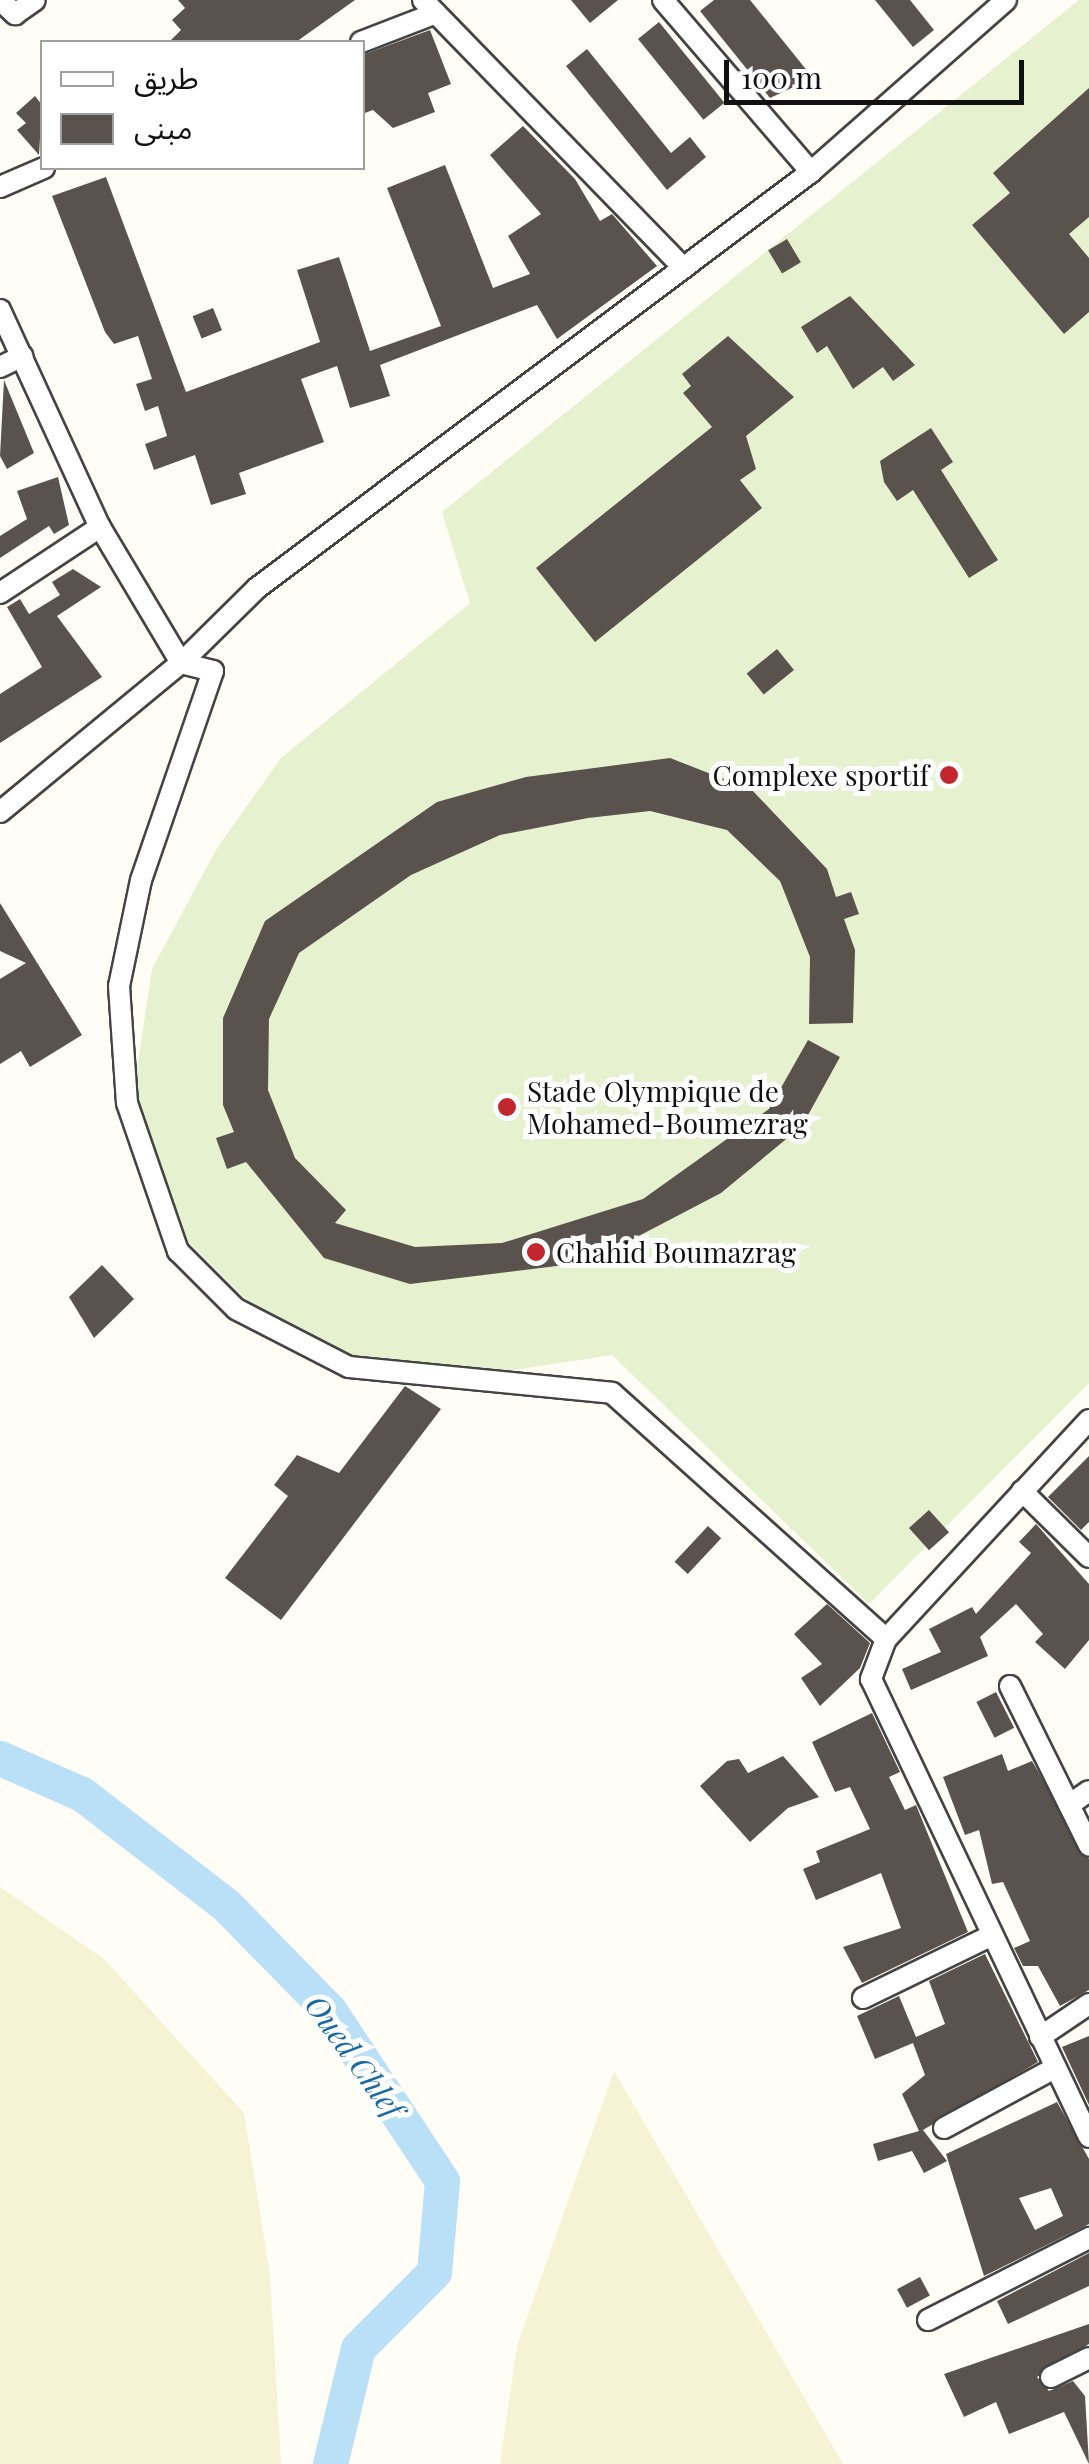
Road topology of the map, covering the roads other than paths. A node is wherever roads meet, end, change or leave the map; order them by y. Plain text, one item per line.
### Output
1 (0, 0) edge
2 (35, 0) edge
3 (1006, 0) edge
4 (665, 1) edge
5 (430, 7) edge
6 (365, 40) edge
7 (40, 170) edge
8 (811, 172) junction
9 (0, 187) edge
10 (684, 268) junction
11 (0, 310) edge
12 (23, 356) junction
13 (0, 367) edge
14 (100, 527) junction
15 (0, 593) edge
16 (181, 663) junction
17 (0, 812) edge
18 (1089, 1420) edge
19 (1022, 1491) junction
20 (1089, 1557) edge
21 (886, 1639) junction
22 (1010, 1686) dead end
23 (1089, 1790) edge
24 (1069, 1805) junction
25 (1089, 1845) edge
26 (993, 1935) junction
27 (863, 1998) dead end
28 (1089, 2004) edge
29 (1040, 2037) junction
30 (1055, 2068) junction
31 (944, 2128) dead end
32 (1089, 2136) edge
33 (1089, 2238) edge
34 (928, 2320) dead end
35 (1089, 2358) edge
36 (1051, 2377) dead end

1 - 2 street
3 - 8 street
4 - 8 street
5 - 6 street
5 - 10 street
7 - 9 street
8 - 10 street
10 - 16 street
11 - 12 street
12 - 13 street
12 - 14 street
14 - 15 street
14 - 16 street
16 - 17 street
16 - 21 street
18 - 19 street
19 - 20 street
19 - 21 street
21 - 26 street
22 - 24 street
23 - 24 street
24 - 25 street
26 - 27 street
26 - 29 street
28 - 29 street
29 - 30 street
30 - 31 street
30 - 32 street
33 - 34 street
35 - 36 street

